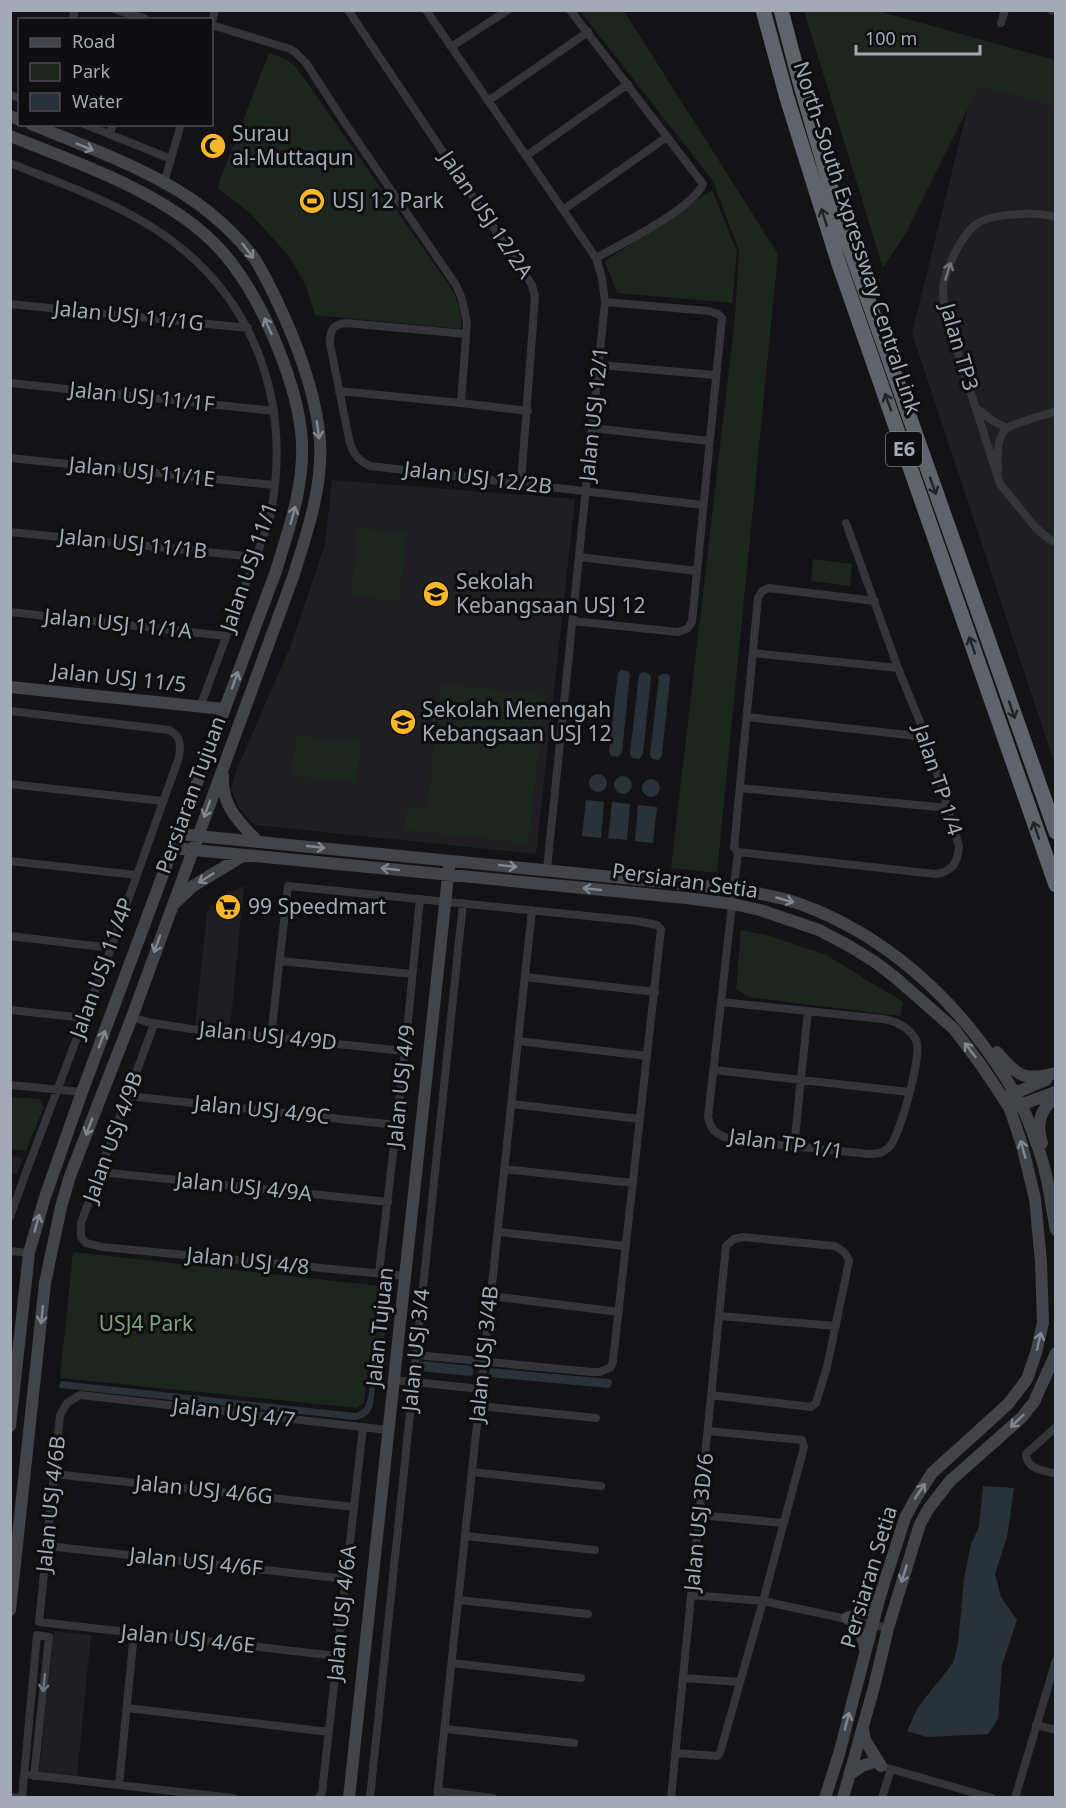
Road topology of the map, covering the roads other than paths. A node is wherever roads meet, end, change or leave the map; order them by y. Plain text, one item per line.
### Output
1 (116, 10) edge
2 (348, 10) edge
3 (426, 10) edge
4 (508, 10) edge
5 (570, 10) edge
6 (763, 10) edge
7 (781, 10) edge
8 (1005, 10) edge
9 (1051, 10) edge
10 (1056, 12) edge
11 (144, 16) edge
12 (1002, 23) dead end
13 (213, 24) edge
14 (588, 32) junction
15 (451, 47) junction
16 (628, 84) junction
17 (488, 101) junction
18 (36, 126) edge
19 (89, 126) edge
20 (112, 126) edge
21 (180, 126) edge
22 (110, 135) junction
23 (10, 136) edge
24 (667, 137) junction
25 (525, 156) junction
26 (171, 159) junction
27 (10, 163) edge
28 (164, 183) junction
29 (563, 210) junction
30 (1056, 217) edge
31 (596, 258) junction
32 (605, 302) junction
33 (10, 304) edge
34 (248, 328) junction
35 (466, 334) junction
36 (303, 364) junction
37 (599, 365) junction
38 (286, 370) junction
39 (716, 375) junction
40 (10, 383) edge
41 (339, 392) junction
42 (461, 403) junction
43 (976, 408) junction
44 (274, 411) junction
45 (528, 411) junction
46 (1056, 411) edge
47 (592, 428) junction
48 (1007, 428) junction
49 (710, 441) junction
50 (10, 458) edge
51 (521, 483) junction
52 (1000, 484) junction
53 (274, 485) junction
54 (586, 490) junction
55 (703, 505) junction
56 (846, 523) dead end
57 (10, 531) edge
58 (1056, 543) edge
59 (256, 557) junction
60 (579, 557) junction
61 (697, 571) junction
62 (875, 601) junction
63 (10, 612) edge
64 (572, 621) junction
65 (226, 636) junction
66 (753, 653) junction
67 (898, 668) junction
68 (10, 687) edge
69 (200, 706) junction
70 (224, 709) junction
71 (10, 711) edge
72 (747, 717) junction
73 (926, 737) junction
74 (225, 761) junction
75 (10, 784) edge
76 (740, 788) junction
77 (162, 801) junction
78 (948, 808) junction
79 (1056, 832) edge
80 (178, 834) junction
81 (197, 835) junction
82 (257, 841) junction
83 (173, 848) junction
84 (192, 850) junction
85 (738, 852) junction
86 (245, 855) junction
87 (450, 860) junction
88 (10, 861) edge
89 (547, 869) junction
90 (136, 875) junction
91 (449, 875) junction
92 (552, 885) junction
93 (1056, 885) edge
94 (734, 889) junction
95 (420, 899) junction
96 (446, 902) junction
97 (463, 903) junction
98 (733, 904) junction
99 (171, 907) junction
100 (532, 910) junction
101 (10, 936) edge
102 (111, 948) junction
103 (280, 961) junction
104 (412, 974) junction
105 (525, 977) junction
106 (935, 990) junction
107 (655, 992) junction
108 (721, 1002) junction
109 (10, 1010) edge
110 (808, 1011) junction
111 (132, 1017) junction
112 (85, 1018) junction
113 (154, 1024) junction
114 (271, 1036) junction
115 (518, 1041) junction
116 (405, 1051) junction
117 (647, 1056) junction
118 (714, 1070) junction
119 (1056, 1075) edge
120 (801, 1079) junction
121 (10, 1085) edge
122 (58, 1089) junction
123 (82, 1092) junction
124 (909, 1092) junction
125 (1056, 1092) edge
126 (128, 1096) junction
127 (1056, 1097) edge
128 (1012, 1101) junction
129 (512, 1104) junction
130 (640, 1119) junction
131 (396, 1125) junction
132 (794, 1147) junction
133 (504, 1169) junction
134 (100, 1172) junction
135 (633, 1183) junction
136 (1056, 1193) edge
137 (388, 1202) junction
138 (10, 1217) edge
139 (1056, 1230) edge
140 (498, 1232) junction
141 (92, 1244) joint
142 (625, 1246) junction
143 (10, 1251) edge
144 (29, 1253) junction
145 (379, 1273) junction
146 (405, 1276) junction
147 (491, 1296) junction
148 (619, 1312) junction
149 (719, 1316) junction
150 (836, 1326) junction
151 (1056, 1353) edge
152 (416, 1355) junction
153 (484, 1362) junction
154 (394, 1380) junction
155 (413, 1382) junction
156 (481, 1389) junction
157 (80, 1395) joint
158 (711, 1395) junction
159 (479, 1406) junction
160 (596, 1418) dead end
161 (10, 1426) edge
162 (1056, 1427) edge
163 (363, 1428) junction
164 (388, 1430) junction
165 (708, 1431) junction
166 (472, 1472) junction
167 (54, 1474) junction
168 (1056, 1474) edge
169 (601, 1486) dead end
170 (354, 1507) junction
171 (699, 1515) junction
172 (784, 1523) junction
173 (465, 1536) junction
174 (46, 1546) junction
175 (595, 1550) dead end
176 (346, 1579) junction
177 (12, 1590) edge
178 (691, 1595) junction
179 (880, 1596) junction
180 (458, 1600) junction
181 (763, 1601) junction
182 (11, 1606) edge
183 (10, 1610) edge
184 (588, 1614) dead end
185 (847, 1618) junction
186 (39, 1622) joint
187 (873, 1625) junction
188 (888, 1628) junction
189 (134, 1633) junction
190 (865, 1654) junction
191 (337, 1656) junction
192 (1056, 1660) edge
193 (452, 1663) junction
194 (581, 1678) dead end
195 (683, 1678) junction
196 (740, 1682) junction
197 (127, 1708) junction
198 (1036, 1725) junction
199 (863, 1728) junction
200 (445, 1729) junction
201 (1056, 1730) edge
202 (329, 1732) junction
203 (574, 1743) dead end
204 (675, 1753) junction
205 (839, 1754) junction
206 (854, 1759) junction
207 (881, 1766) junction
208 (24, 1775) junction
209 (849, 1775) junction
210 (34, 1776) junction
211 (119, 1785) junction
212 (438, 1794) edge
213 (10, 1797) edge
214 (20, 1797) edge
215 (233, 1797) edge
216 (319, 1797) edge
217 (349, 1797) edge
218 (369, 1797) edge
219 (493, 1797) edge
220 (670, 1797) edge
221 (825, 1797) edge
222 (843, 1797) edge
223 (882, 1797) edge
224 (992, 1797) edge
225 (1015, 1797) edge

1 - 11 street
2 - 45 street, Jalan USJ 12/2A
3 - 15 street, Jalan USJ 12/1
4 - 15 street
5 - 14 street
93 -> 6 highway, North–South Expressway Central Link / E6
7 -> 79 highway, North–South Expressway Central Link / E6
8 - 12 street
9 - 10 street
13 - 35 street
14 - 16 street
14 - 17 street
15 - 17 street, Jalan USJ 12/1
16 - 24 street
16 - 25 street
17 - 25 street, Jalan USJ 12/1
18 -> 28 main road, Persiaran Tujuan
19 - 22 street
20 - 22 street
21 - 26 street
22 - 26 street
38 -> 23 main road, Persiaran Tujuan
24 - 29 street
24 - 31 street
25 - 29 street, Jalan USJ 12/1
26 - 28 street
27 - 34 street, Jalan USJ 11/1
28 -> 36 main road, Persiaran Tujuan
29 - 31 street, Jalan USJ 12/1
43 -> 30 street, Jalan TP3
31 - 32 street, Jalan USJ 12/1
32 - 37 street, Jalan USJ 12/1
32 - 39 street
33 - 34 street, Jalan USJ 11/1G
34 - 44 street, Jalan USJ 11/1
35 - 41 street
35 - 42 street
36 - 38 main road
36 -> 74 main road, Persiaran Tujuan
37 - 39 street
37 - 47 street, Jalan USJ 12/1
70 -> 38 main road, Persiaran Tujuan
39 - 49 street
40 - 44 street, Jalan USJ 11/1F
41 - 42 street
41 - 51 street, Jalan USJ 12/2B
42 - 45 street
43 - 48 street
43 - 52 street, Jalan TP3
44 - 53 street, Jalan USJ 11/1
45 - 51 street, Jalan USJ 12/2A
46 - 48 street
47 - 49 street
47 - 54 street, Jalan USJ 12/1
48 - 52 street
49 - 55 street
50 - 53 street, Jalan USJ 11/1E
51 - 54 street, Jalan USJ 12/2B
52 - 58 street, Jalan TP3
53 - 59 street, Jalan USJ 11/1
54 - 55 street, Jalan USJ 12/2B
54 - 60 street, Jalan USJ 12/1
55 - 61 street
56 - 62 street, Jalan TP 1/4
57 - 59 street, Jalan USJ 11/1B
59 - 65 street, Jalan USJ 11/1
60 - 61 street
60 - 64 street, Jalan USJ 12/1
61 - 64 street
62 - 66 street
62 - 67 street, Jalan TP 1/4
63 - 65 street, Jalan USJ 11/1A
64 - 89 street, Jalan USJ 12/1
65 - 69 street, Jalan USJ 11/1
66 - 67 street
66 - 72 street
67 - 73 street, Jalan TP 1/4
68 - 69 main road, Jalan USJ 11/5
69 - 70 main road, Jalan USJ 11/5
70 - 80 main road, Persiaran Tujuan
71 - 77 street, Jalan USJ 11/4P
72 - 73 street
72 - 76 street
73 - 78 street, Jalan TP 1/4
74 -> 81 main road, Persiaran Tujuan
74 - 82 main road
75 - 77 street
76 - 78 street
76 - 85 street
77 - 90 street, Jalan USJ 11/4P
78 - 85 street, Jalan TP 1/4
80 - 81 main road, Persiaran Setia
80 - 83 main road, Persiaran Tujuan
81 - 82 main road, Persiaran Setia
81 - 84 main road, Persiaran Tujuan
82 -> 87 main road, Persiaran Setia
83 - 84 main road, Persiaran Setia
123 -> 83 main road, Persiaran Tujuan
84 - 86 main road, Persiaran Setia
84 - 99 main road, Persiaran Tujuan
85 - 94 street
91 -> 86 main road, Persiaran Setia
86 -> 99 main road
87 -> 89 main road, Persiaran Setia
87 - 91 main road, Jalan Tujuan
88 - 90 street
89 - 92 main road
89 - 94 main road, Persiaran Setia
90 - 102 street, Jalan USJ 11/4P
91 - 92 main road, Persiaran Setia
91 - 96 main road, Jalan Tujuan
98 -> 92 main road, Persiaran Setia
94 - 98 street, Jalan TP 1/1
94 -> 106 main road, Persiaran Setia
95 - 96 street
95 - 103 street
95 - 104 street, Jalan USJ 4/9
96 - 97 street
96 - 146 main road, Jalan Tujuan
97 - 100 street
97 - 152 street, Jalan USJ 3/4
98 - 108 street, Jalan TP 1/1
128 -> 98 main road, Persiaran Setia
99 -> 111 main road, Persiaran Tujuan
100 - 105 street, Jalan USJ 3/4B
100 - 107 street
101 - 102 street
102 - 112 street, Jalan USJ 11/4P
103 - 104 street
103 - 114 street
104 - 116 street, Jalan USJ 4/9
105 - 107 street
105 - 115 street, Jalan USJ 3/4B
106 - 119 main road
106 - 128 main road, Persiaran Setia
107 - 117 street
108 - 110 street
108 - 118 street, Jalan TP 1/1
109 - 112 street
110 - 120 street
110 - 124 street, Jalan TP 1/1
111 - 113 street, Jalan USJ 4/9D
111 -> 177 main road, Persiaran Tujuan
112 - 122 street, Jalan USJ 11/4P
113 - 114 street, Jalan USJ 4/9D
113 - 126 street, Jalan USJ 4/9B
114 - 116 street, Jalan USJ 4/9D
115 - 117 street
115 - 129 street, Jalan USJ 3/4B
116 - 131 street, Jalan USJ 4/9
117 - 130 street
118 - 120 street
118 - 132 street, Jalan TP 1/1
119 - 128 main road
120 - 124 street
120 - 132 street
121 - 122 street
122 - 123 street
122 - 138 street, Jalan USJ 11/4P
144 -> 123 main road, Persiaran Tujuan
124 - 132 street, Jalan TP 1/1
125 - 128 main road
126 - 131 street, Jalan USJ 4/9C
126 - 134 street, Jalan USJ 4/9B
127 - 136 main road
128 - 139 main road, Persiaran Setia
179 -> 128 main road, Persiaran Setia
129 - 130 street
129 - 133 street, Jalan USJ 3/4B
130 - 135 street
131 - 137 street, Jalan USJ 4/9
133 - 135 street
133 - 140 street, Jalan USJ 3/4B
134 - 137 street, Jalan USJ 4/9A
134 - 141 street, Jalan USJ 4/9B
135 - 142 street
137 - 145 street, Jalan USJ 4/9
140 - 142 street
140 - 147 street, Jalan USJ 3/4B
141 - 145 street, Jalan USJ 4/8
142 - 148 street
143 - 144 street
144 - 161 main road, Persiaran Tujuan
145 - 146 street, Jalan USJ 4/8
146 - 154 main road, Jalan Tujuan
147 - 148 street
147 - 153 street, Jalan USJ 3/4B
148 - 153 street
149 - 150 street
149 - 150 street, Jalan USJ 3D/6
149 - 158 street, Jalan USJ 3D/6
150 - 158 street
151 -> 188 main road, Persiaran Setia
152 - 153 street
152 - 155 street, Jalan USJ 3/4
153 - 156 street, Jalan USJ 3/4B
154 - 155 street
154 - 164 main road, Jalan Tujuan
155 - 156 street
155 - 218 street, Jalan USJ 3/4
156 - 159 street, Jalan USJ 3/4B
157 - 163 street, Jalan USJ 4/7
157 - 167 street, Jalan USJ 4/6B
158 - 165 street, Jalan USJ 3D/6
159 - 160 street
159 - 166 street, Jalan USJ 3/4B
162 - 168 street
163 - 164 street, Jalan USJ 4/7
163 - 170 street, Jalan USJ 4/6A
164 - 217 main road, Jalan Tujuan
165 - 171 street, Jalan USJ 3D/6
165 - 172 street
166 - 169 street
166 - 173 street, Jalan USJ 3/4B
167 - 170 street, Jalan USJ 4/6G
167 - 174 street, Jalan USJ 4/6B
170 - 176 street, Jalan USJ 4/6A
171 - 172 street
171 - 178 street, Jalan USJ 3D/6
172 - 181 street
173 - 175 street
173 - 180 street, Jalan USJ 3/4B
174 - 176 street, Jalan USJ 4/6F
174 - 186 street, Jalan USJ 4/6B
176 - 191 street, Jalan USJ 4/6A
177 - 182 main road, Persiaran Tujuan
178 - 181 street
178 - 195 street, Jalan USJ 3D/6
179 - 185 main road
179 - 187 main road, Persiaran Setia
180 - 184 street
180 - 193 street, Jalan USJ 3/4B
181 - 185 street
181 - 196 street
182 - 183 main road, Persiaran Tujuan
185 - 187 street
185 - 190 main road
186 - 189 street, Jalan USJ 4/6E
187 - 188 street
187 - 190 main road, Persiaran Setia
188 - 199 main road, Persiaran Setia
189 - 191 street, Jalan USJ 4/6E
189 - 197 street
205 -> 190 main road, Persiaran Setia
191 - 202 street, Jalan USJ 4/6A
192 - 198 street
193 - 194 street
193 - 200 street, Jalan USJ 3/4B
195 - 196 street
195 - 204 street, Jalan USJ 3D/6
196 - 204 street
197 - 202 street
197 - 211 street
198 - 201 street
198 - 225 street
199 - 206 main road, Persiaran Setia
199 - 207 main road
200 - 203 street
200 - 212 street, Jalan USJ 3/4B
202 - 216 street, Jalan USJ 4/6A
204 - 220 street, Jalan USJ 3D/6
205 - 206 street
205 - 221 main road, Persiaran Setia
206 - 207 street
206 - 209 main road, Persiaran Setia
207 - 209 main road
207 - 223 street
207 - 224 street
208 - 210 street
208 -> 210 street
208 - 214 street
209 - 222 main road, Persiaran Setia
210 - 211 street
211 - 215 street
212 - 219 street
213 - 214 street

